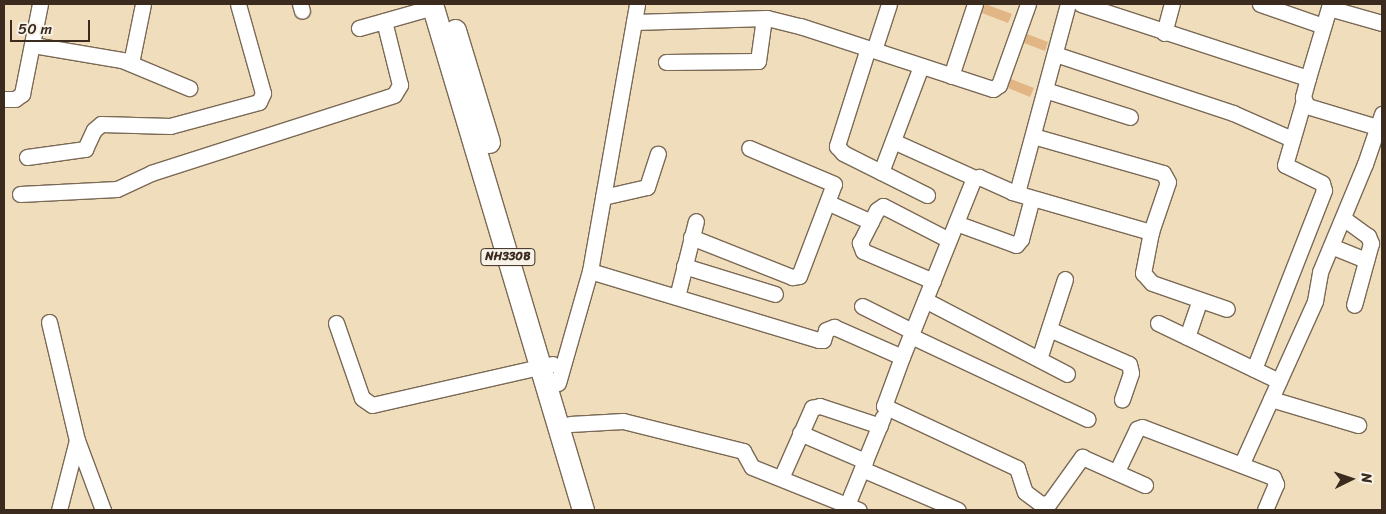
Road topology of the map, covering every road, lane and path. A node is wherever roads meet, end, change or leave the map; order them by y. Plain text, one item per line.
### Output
1 (40, 4) edge
2 (143, 4) edge
3 (238, 4) edge
4 (637, 4) edge
5 (889, 4) edge
6 (975, 4) edge
7 (1028, 4) edge
8 (1068, 4) edge
9 (1081, 4) edge
10 (1172, 4) edge
11 (1260, 4) edge
12 (437, 5) edge
13 (1330, 6) edge
14 (764, 18) junction
15 (384, 21) junction
16 (634, 22) junction
17 (1382, 24) edge
18 (1324, 26) junction
19 (359, 28) dead end
20 (1164, 34) junction
21 (33, 45) junction
22 (871, 49) junction
23 (1055, 54) junction
24 (666, 62) dead end
25 (131, 63) junction
26 (921, 66) junction
27 (951, 76) junction
28 (1308, 78) junction
29 (189, 88) dead end
30 (1045, 90) junction
31 (4, 98) edge
32 (1303, 103) junction
33 (1130, 117) dead end
34 (1380, 121) edge
35 (1033, 136) junction
36 (1292, 139) junction
37 (893, 141) junction
38 (749, 148) dead end
39 (1377, 148) edge
40 (658, 154) dead end
41 (27, 157) dead end
42 (881, 172) junction
43 (976, 178) junction
44 (1012, 192) junction
45 (20, 194) dead end
46 (927, 195) dead end
47 (603, 197) junction
48 (1032, 198) junction
49 (829, 203) junction
50 (1344, 218) junction
51 (696, 221) dead end
52 (871, 222) junction
53 (956, 223) junction
54 (1152, 232) junction
55 (692, 238) junction
56 (949, 240) junction
57 (1331, 246) junction
58 (1366, 260) junction
59 (684, 266) junction
60 (590, 271) junction
61 (1065, 279) dead end
62 (933, 281) junction
63 (775, 294) dead end
64 (677, 297) junction
65 (925, 300) junction
66 (1200, 300) junction
67 (1354, 305) dead end
68 (862, 306) dead end
69 (1227, 309) dead end
70 (49, 322) dead end
71 (336, 323) dead end
72 (1158, 323) dead end
73 (1049, 329) junction
74 (912, 334) junction
75 (1187, 337) junction
76 (902, 357) junction
77 (1039, 359) junction
78 (1254, 369) junction
79 (550, 372) junction
80 (1067, 374) dead end
81 (1279, 381) junction
82 (1122, 399) dead end
83 (1270, 399) junction
84 (887, 409) junction
85 (1087, 419) dead end
86 (570, 424) junction
87 (1358, 425) dead end
88 (880, 426) junction
89 (800, 433) junction
90 (77, 440) junction
91 (1242, 464) junction
92 (864, 465) junction
93 (1117, 471) junction
94 (781, 478) junction
95 (1145, 485) dead end
96 (937, 506) edge
97 (850, 509) edge
98 (59, 510) edge
99 (103, 510) edge
100 (583, 510) edge
101 (596, 510) edge
102 (958, 510) edge
103 (1265, 510) edge

1 - 21 street
2 - 25 street
3 - 41 street
4 - 16 street
5 - 22 street
6 - 27 street
7 - 27 street
8 - 23 street
9 - 20 street
10 - 20 street
11 - 18 street
12 - 15 street
12 - 79 highway, NH330B
13 - 17 street
13 - 18 street
14 - 16 street
14 - 22 street
14 - 24 street
15 - 19 street
15 - 45 street
16 - 47 street
18 - 28 street
20 - 28 street
21 - 25 street
21 - 31 street
22 - 26 street
22 - 42 street
23 - 30 street
23 - 36 street
25 - 29 street
26 - 27 street
26 - 37 street
28 - 32 street
30 - 33 street
30 - 35 street
32 - 34 street
32 - 36 street
34 - 39 street
35 - 44 street
35 - 54 street
36 - 78 street
37 - 42 street
37 - 43 street
38 - 49 street
39 - 50 street
40 - 47 street
42 - 46 street
43 - 44 street
43 - 53 street
44 - 48 street
47 - 60 street
48 - 53 street
48 - 54 street
49 - 52 street
49 - 55 street
50 - 57 street
50 - 58 street
51 - 55 street
52 - 56 street
52 - 62 street
53 - 56 street
54 - 66 street
55 - 59 street
56 - 62 street
57 - 58 street
57 - 81 street
58 - 67 street
59 - 63 street
59 - 64 street
60 - 64 street
60 - 79 street
61 - 73 street
62 - 65 street
64 - 76 street
65 - 74 street
65 - 77 street
66 - 69 street
66 - 75 street
68 - 74 street
70 - 90 street
71 - 79 street
72 - 75 street
73 - 77 street
73 - 82 street
74 - 76 street
74 - 85 street
75 - 78 street
76 - 84 street
77 - 80 street
78 - 81 street
79 - 86 highway, NH330B
79 - 100 highway, NH330B
81 - 83 street
83 - 87 street
83 - 91 street
84 - 88 street
84 - 93 street
86 - 94 street
86 - 101 highway, NH330B
88 - 89 street
88 - 92 street
89 - 92 street
89 - 94 street
90 - 98 street
90 - 99 street
91 - 93 street
91 - 103 street
92 - 96 street
92 - 97 street
93 - 95 street
94 - 97 street
96 - 102 street

